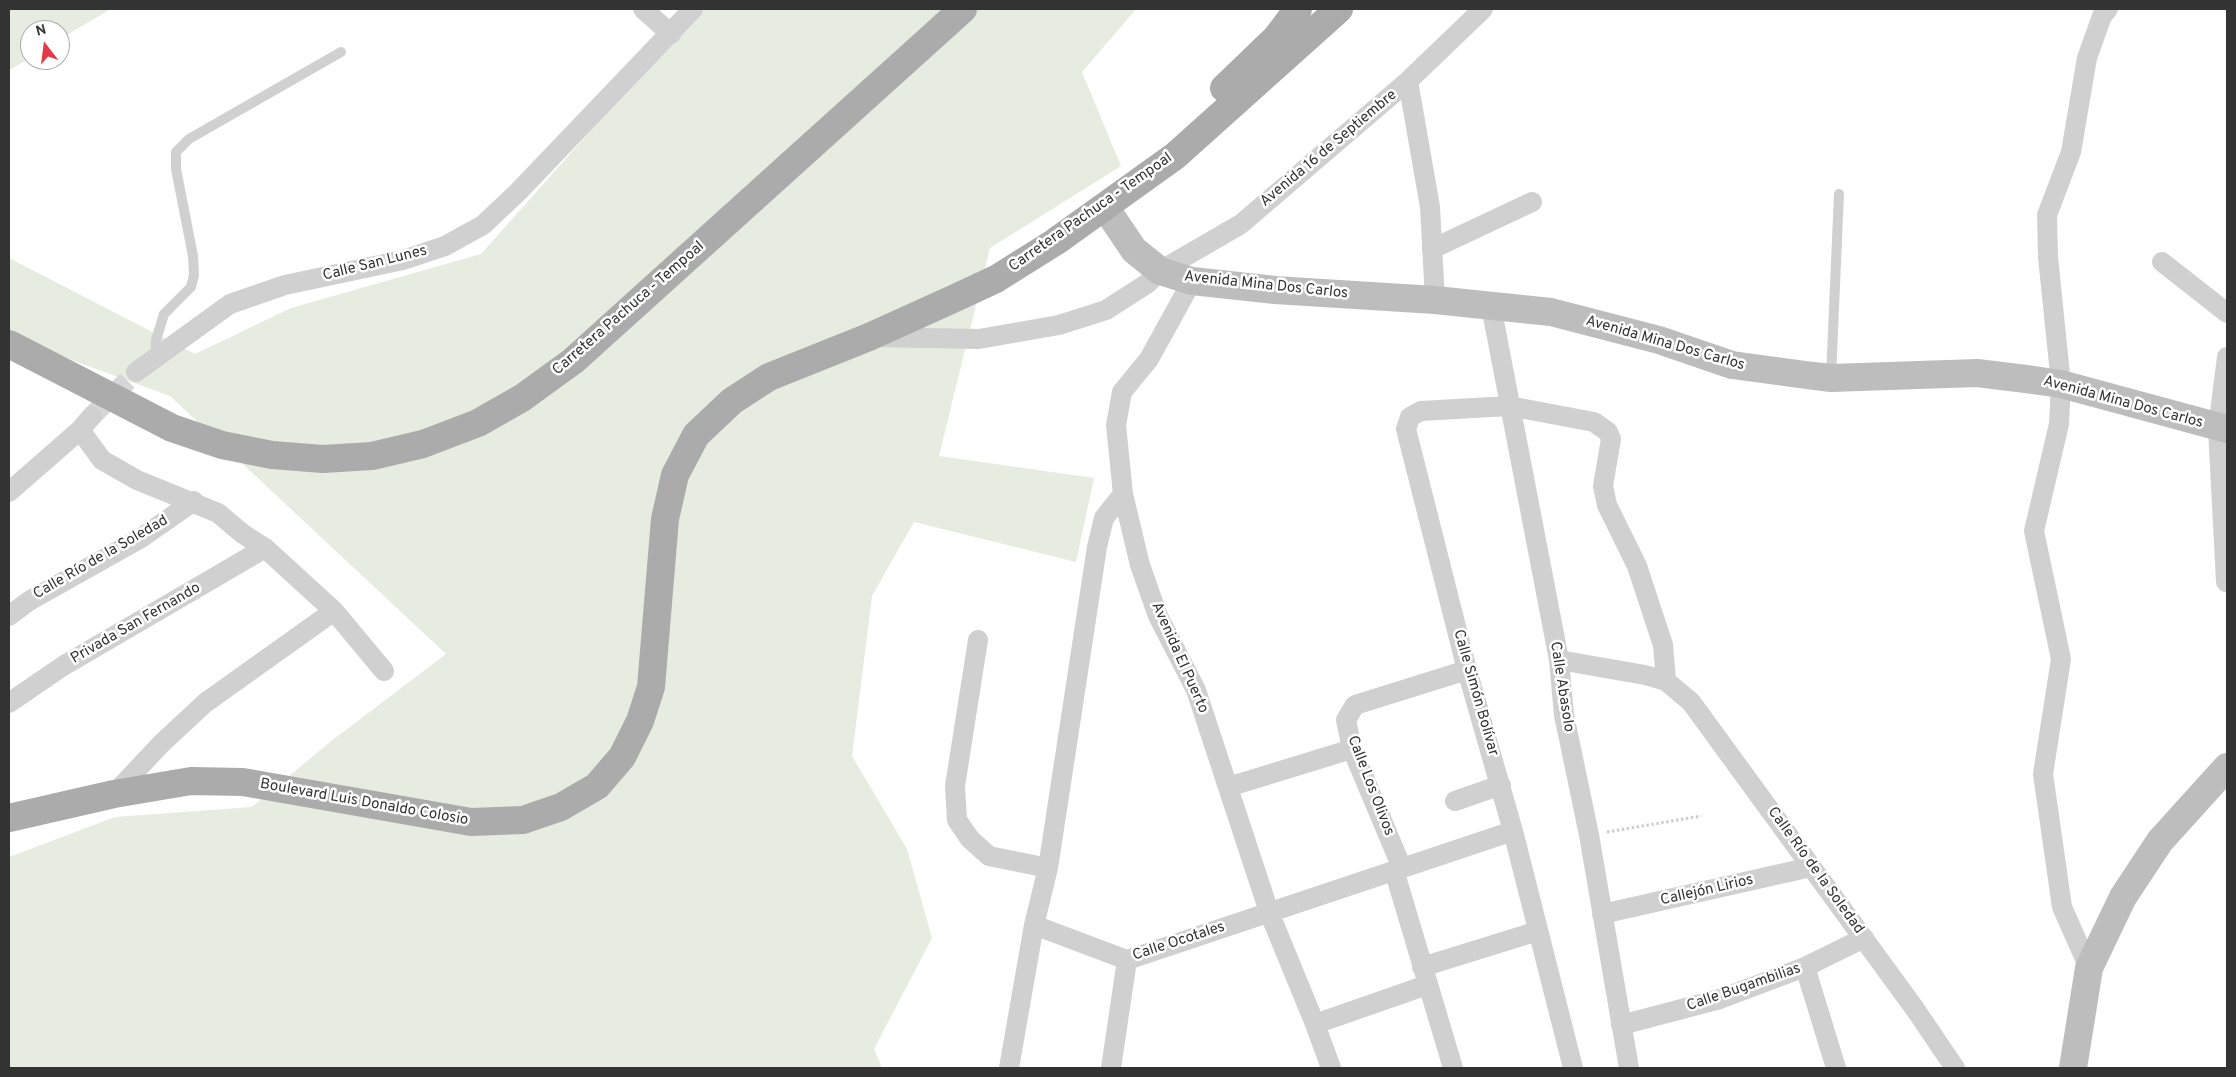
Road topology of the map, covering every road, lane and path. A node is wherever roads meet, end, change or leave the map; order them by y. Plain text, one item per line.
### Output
1 (643, 9) edge
2 (693, 9) edge
3 (963, 9) edge
4 (1298, 9) edge
5 (1339, 9) edge
6 (1483, 9) edge
7 (2108, 9) edge
8 (671, 34) junction
9 (341, 52) dead end
10 (1408, 81) junction
11 (1175, 156) junction
12 (1839, 194) dead end
13 (1532, 202) dead end
14 (1105, 207) junction
15 (1432, 249) junction
16 (2162, 262) dead end
17 (1160, 271) junction
18 (1192, 280) junction
19 (1435, 300) junction
20 (1491, 306) junction
21 (2227, 313) edge
22 (869, 337) junction
23 (9, 344) edge
24 (156, 356) junction
25 (2227, 357) edge
26 (136, 372) tunnel mouth
27 (1830, 378) junction
28 (2061, 384) junction
29 (1509, 406) junction
30 (2223, 428) edge
31 (675, 474) joint
32 (9, 492) edge
33 (1123, 494) junction
34 (194, 502) junction
35 (265, 548) junction
36 (2226, 582) dead end
37 (334, 611) junction
38 (9, 616) edge
39 (978, 640) dead end
40 (1558, 660) junction
41 (1467, 670) junction
42 (384, 671) dead end
43 (1666, 681) junction
44 (9, 702) edge
45 (1352, 749) junction
46 (2227, 768) edge
47 (1501, 785) junction
48 (1228, 787) junction
49 (114, 794) junction
50 (1454, 801) dead end
51 (1701, 816) dead end
52 (9, 818) edge
53 (1513, 831) junction
54 (1589, 835) junction
55 (1811, 867) junction
56 (1048, 868) junction
57 (1398, 869) junction
58 (1269, 912) junction
59 (1602, 914) junction
60 (1034, 925) junction
61 (1538, 931) junction
62 (1864, 938) junction
63 (1127, 960) junction
64 (1805, 967) junction
65 (2089, 968) junction
66 (1425, 976) junction
67 (1315, 1024) junction
68 (1620, 1025) junction
69 (1009, 1068) edge
70 (1111, 1068) edge
71 (1331, 1068) edge
72 (1453, 1068) edge
73 (1573, 1068) edge
74 (1629, 1068) edge
75 (1836, 1068) edge
76 (1955, 1068) edge
77 (2073, 1068) edge

1 - 8 street
2 - 8 street, Calle San Lunes
3 - 23 main road, Carretera Pachuca - Tempoal
4 - 11 main road
5 - 11 main road, Carretera Pachuca - Tempoal
6 - 10 street, Avenida 16 de Septiembre
7 - 28 street
8 - 24 street, Calle San Lunes
9 - 24 lane
10 - 15 street
10 - 17 street, Avenida 16 de Septiembre
11 - 14 main road, Carretera Pachuca - Tempoal
12 - 27 lane
13 - 15 street
14 - 17 street, Avenida Mina Dos Carlos
14 - 22 main road, Carretera Pachuca - Tempoal
15 - 19 street
16 - 21 street
17 - 18 street, Avenida Mina Dos Carlos
17 - 22 street
18 - 19 street, Avenida Mina Dos Carlos
18 - 33 street, Avenida El Puerto
19 - 20 street, Avenida Mina Dos Carlos
20 - 27 street, Avenida Mina Dos Carlos
20 - 29 street, Calle Abasolo
22 - 31 main road, Carretera Pachuca - Tempoal
24 - 26 street, Calle San Lunes
25 - 30 street
27 - 28 street, Avenida Mina Dos Carlos
28 - 30 street, Avenida Mina Dos Carlos
28 - 65 street
29 - 40 street, Calle Abasolo
29 - 41 street, Calle Simón Bolívar
29 - 43 street, Calle Simón Bolívar
30 - 36 street
31 - 49 main road, Boulevard Luis Donaldo Colosio
32 - 34 street
33 - 48 street, Avenida El Puerto
33 - 56 street
34 - 35 street
34 - 38 street, Calle Río de la Soledad
35 - 37 street
35 - 44 street, Privada San Fernando
37 - 42 street
37 - 49 street
39 - 56 street
40 - 43 street
40 - 54 street, Calle Abasolo
41 - 45 street, Calle Los Olivos
41 - 47 street, Calle Simón Bolívar
43 - 55 street, Calle Río de la Soledad
45 - 48 street
45 - 57 street, Calle Los Olivos
46 - 65 street
47 - 50 street
47 - 53 street, Calle Simón Bolívar
48 - 58 street, Avenida El Puerto
49 - 52 main road, Boulevard Luis Donaldo Colosio
51 - 54 path
53 - 57 street
53 - 61 street, Calle Simón Bolívar
54 - 59 street, Calle Abasolo
55 - 59 street, Callejón Lirios
55 - 62 street, Calle Río de la Soledad
56 - 60 street
57 - 58 street
57 - 66 street
58 - 63 street, Calle Ocotales
58 - 67 street, Avenida El Puerto
59 - 68 street, Calle Abasolo
60 - 63 street, Calle Ocotales
60 - 69 street
61 - 66 street
61 - 73 street, Calle Simón Bolívar
62 - 64 street, Calle Bugambilias
62 - 76 street, Calle Río de la Soledad
63 - 70 street
64 - 68 street, Calle Bugambilias
64 - 75 street
65 - 77 street
66 - 67 street
66 - 72 street
67 - 71 street, Avenida El Puerto
68 - 74 street, Calle Abasolo

